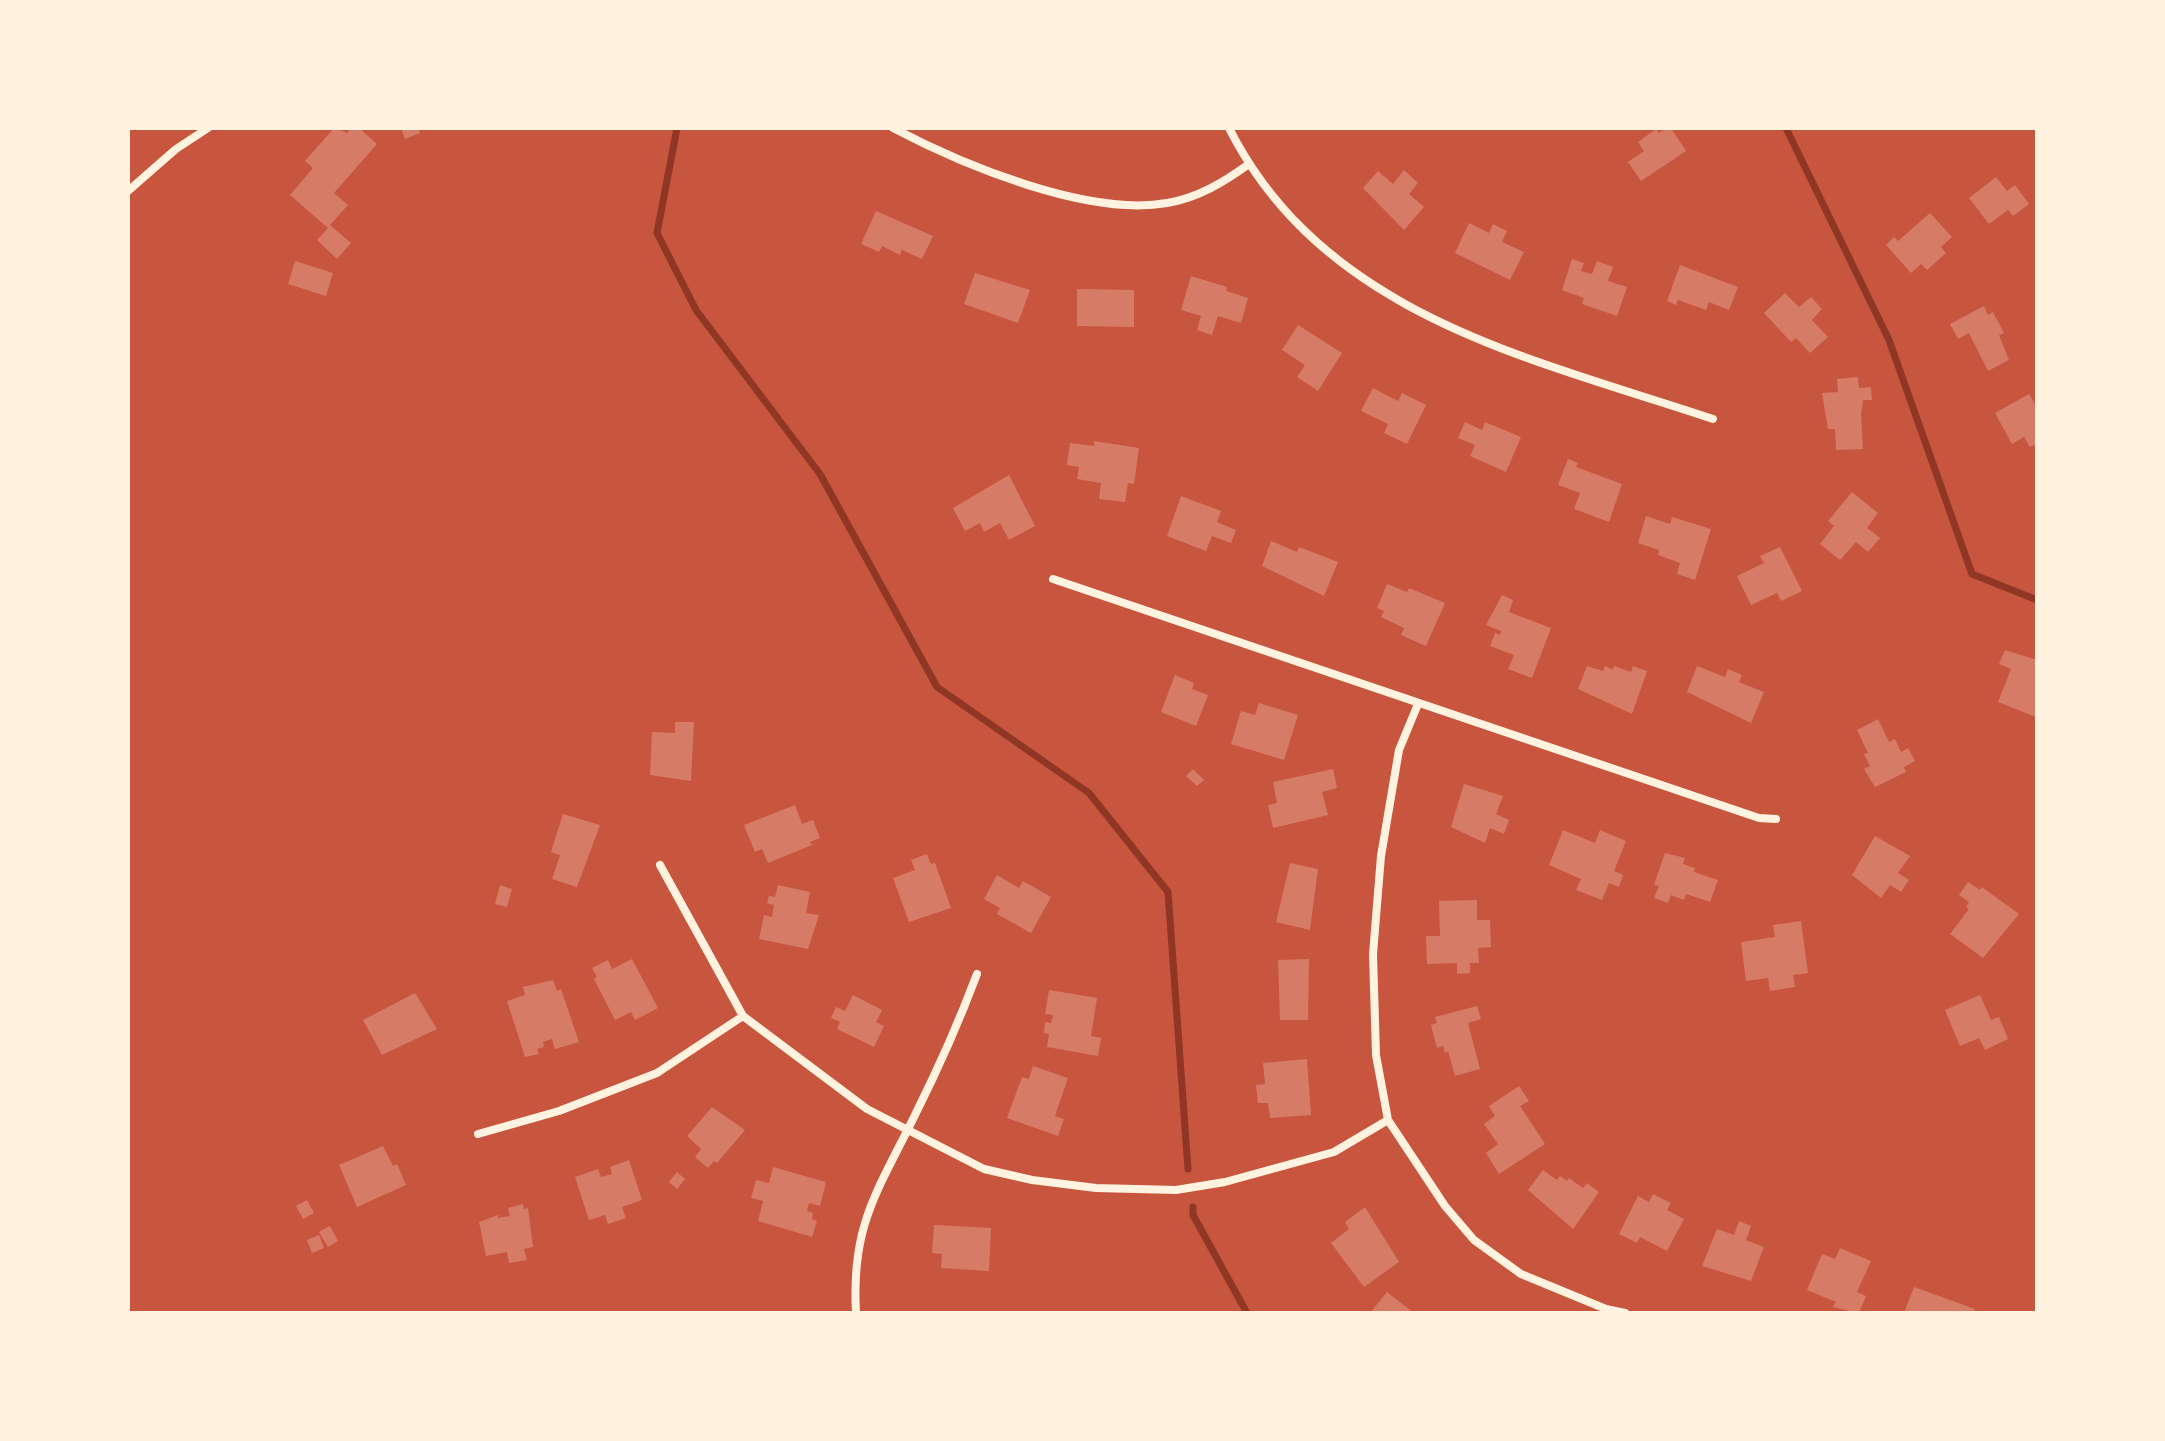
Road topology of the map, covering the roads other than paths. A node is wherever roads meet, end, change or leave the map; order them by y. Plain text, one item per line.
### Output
1 (208, 128) edge
2 (893, 128) edge
3 (1229, 128) edge
4 (1249, 164) junction
5 (128, 191) edge
6 (1713, 419) dead end
7 (1053, 579) dead end
8 (1418, 704) junction
9 (1776, 819) dead end
10 (660, 865) dead end
11 (977, 974) dead end
12 (743, 1016) junction
13 (1388, 1120) junction
14 (907, 1131) junction
15 (478, 1134) dead end
16 (856, 1313) edge
17 (1625, 1313) edge

1 - 5 street
2 - 4 street
3 - 4 street
4 - 6 street
7 - 8 street
8 - 9 street
8 - 13 street
10 - 12 street
11 - 14 street
12 - 14 street
12 - 15 street
13 - 14 street
13 - 17 street
14 - 16 street

